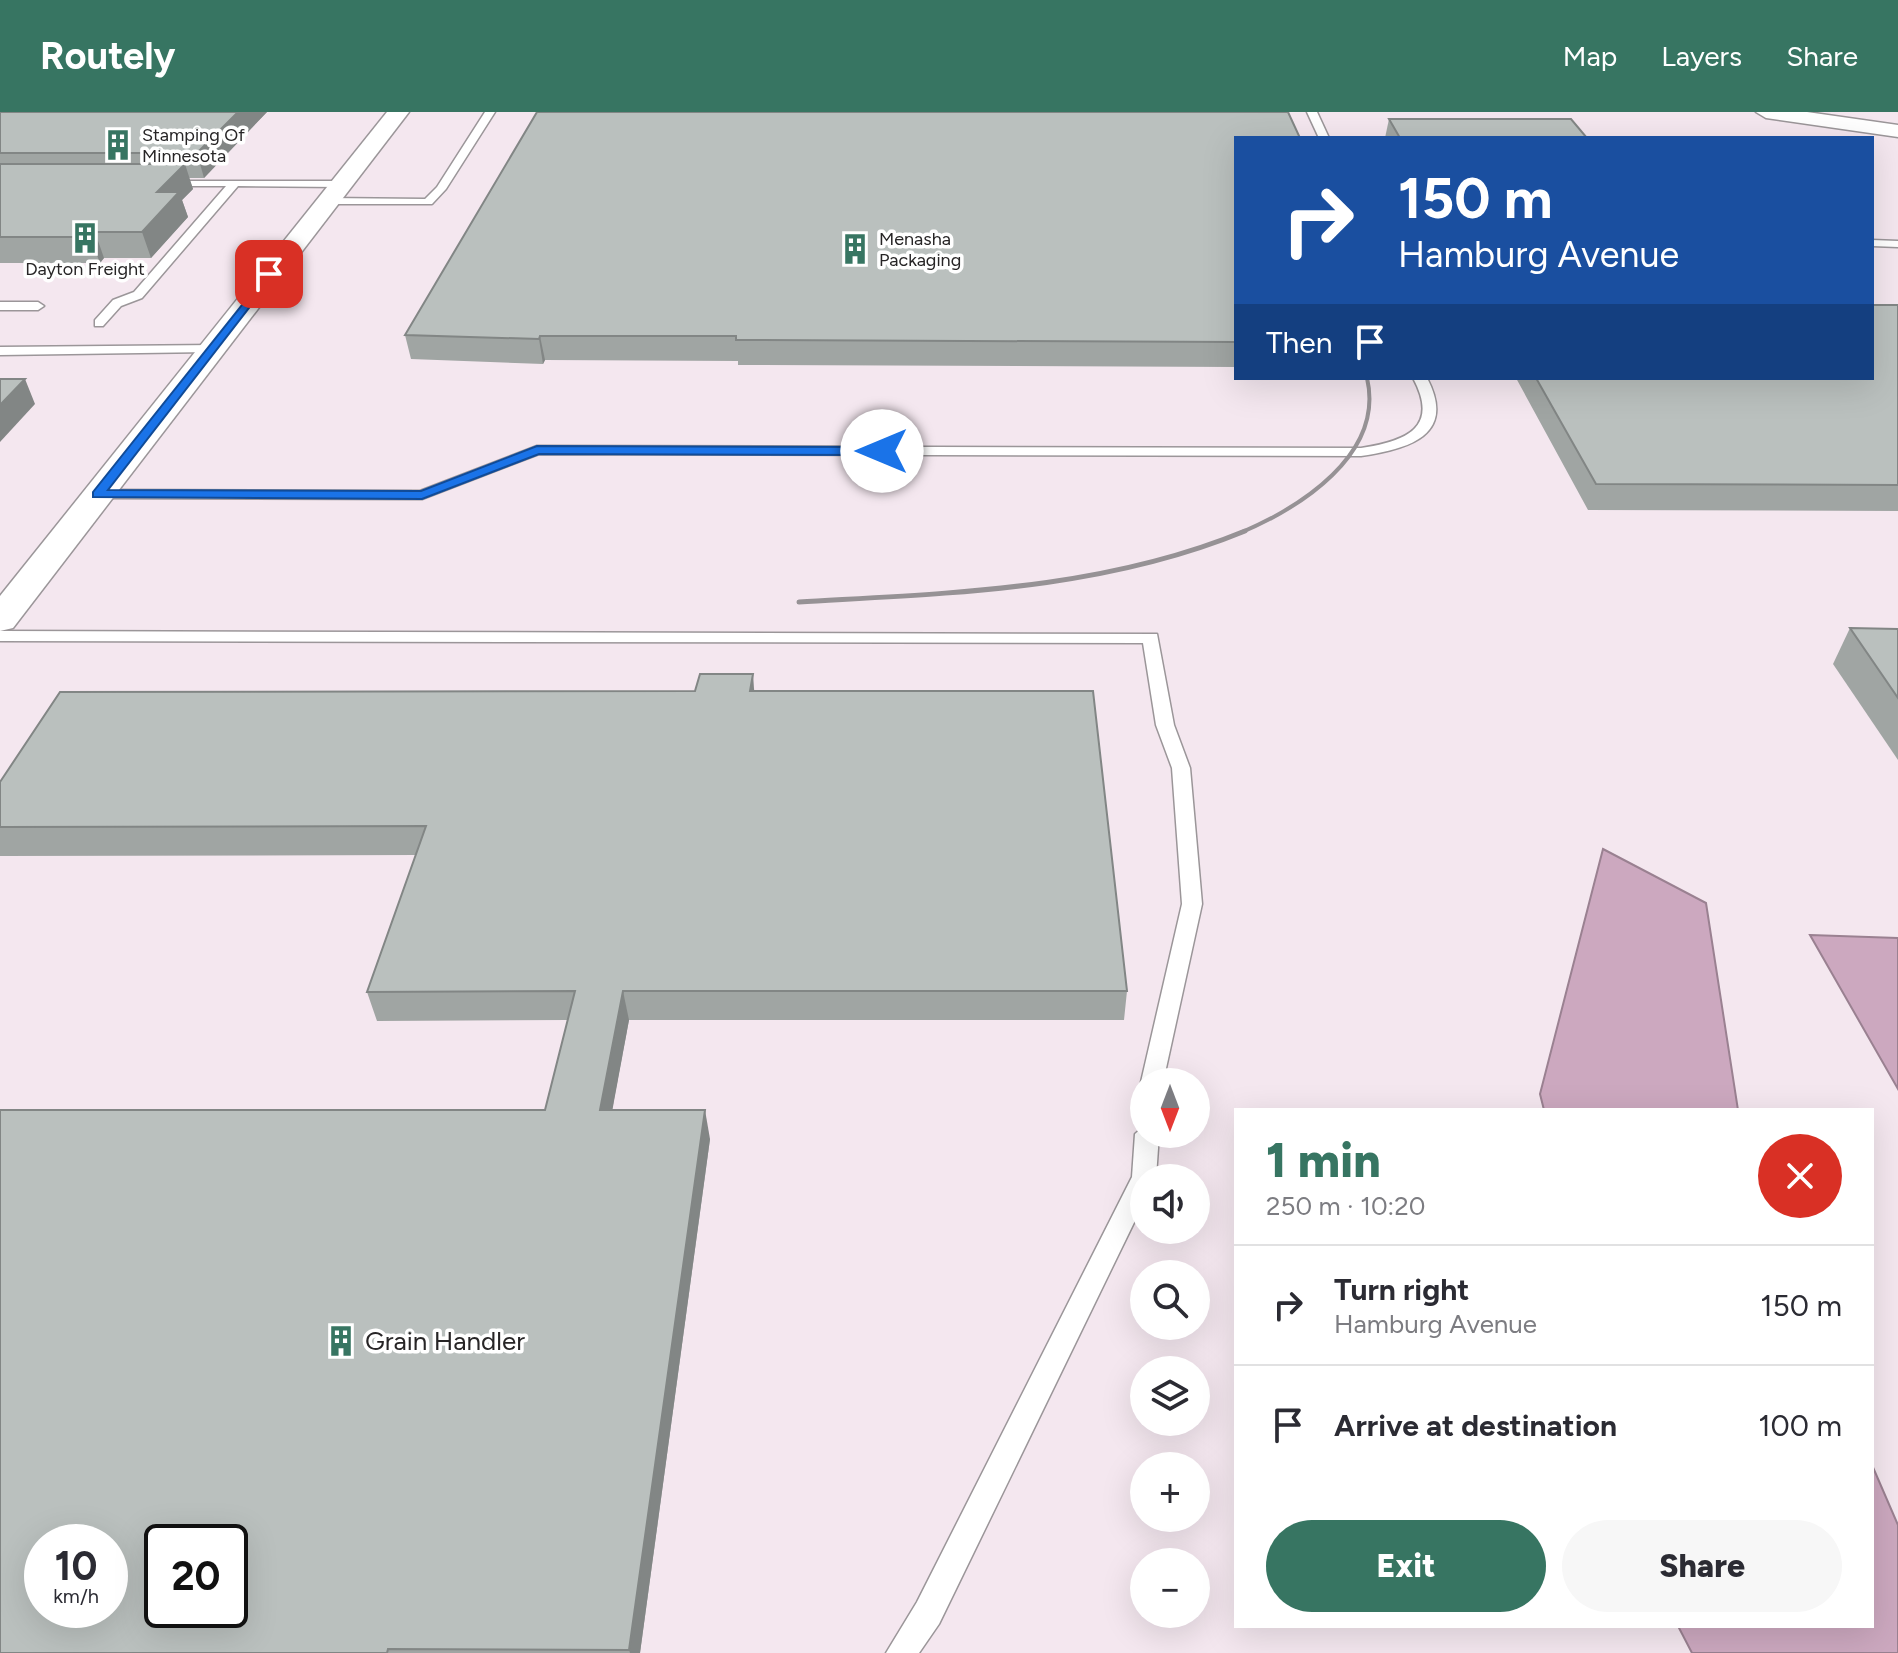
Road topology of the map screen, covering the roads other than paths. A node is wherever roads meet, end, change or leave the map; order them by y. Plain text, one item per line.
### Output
1 (398, 112) edge
2 (490, 112) edge
3 (1312, 112) edge
4 (1766, 112) edge
5 (1898, 131) edge
6 (1323, 136) edge
7 (157, 183) edge
8 (235, 183) junction
9 (334, 192) junction
10 (1874, 243) edge
11 (1898, 244) edge
12 (0, 306) edge
13 (38, 306) dead end
14 (99, 323) dead end
15 (211, 348) junction
16 (0, 351) edge
17 (1421, 380) edge
18 (98, 494) junction
19 (0, 620) edge
20 (0, 636) edge
21 (1155, 1068) edge
22 (1146, 1148) edge
23 (901, 1653) edge

1 - 9 street
2 - 9 lane
3 - 6 lane
4 - 5 street
7 - 8 lane
8 - 9 lane
8 - 14 lane
9 - 15 street
10 - 11 lane
12 - 13 lane
15 - 16 lane
15 - 18 street
17 - 18 lane
18 - 19 street
20 - 21 lane
22 - 23 lane

